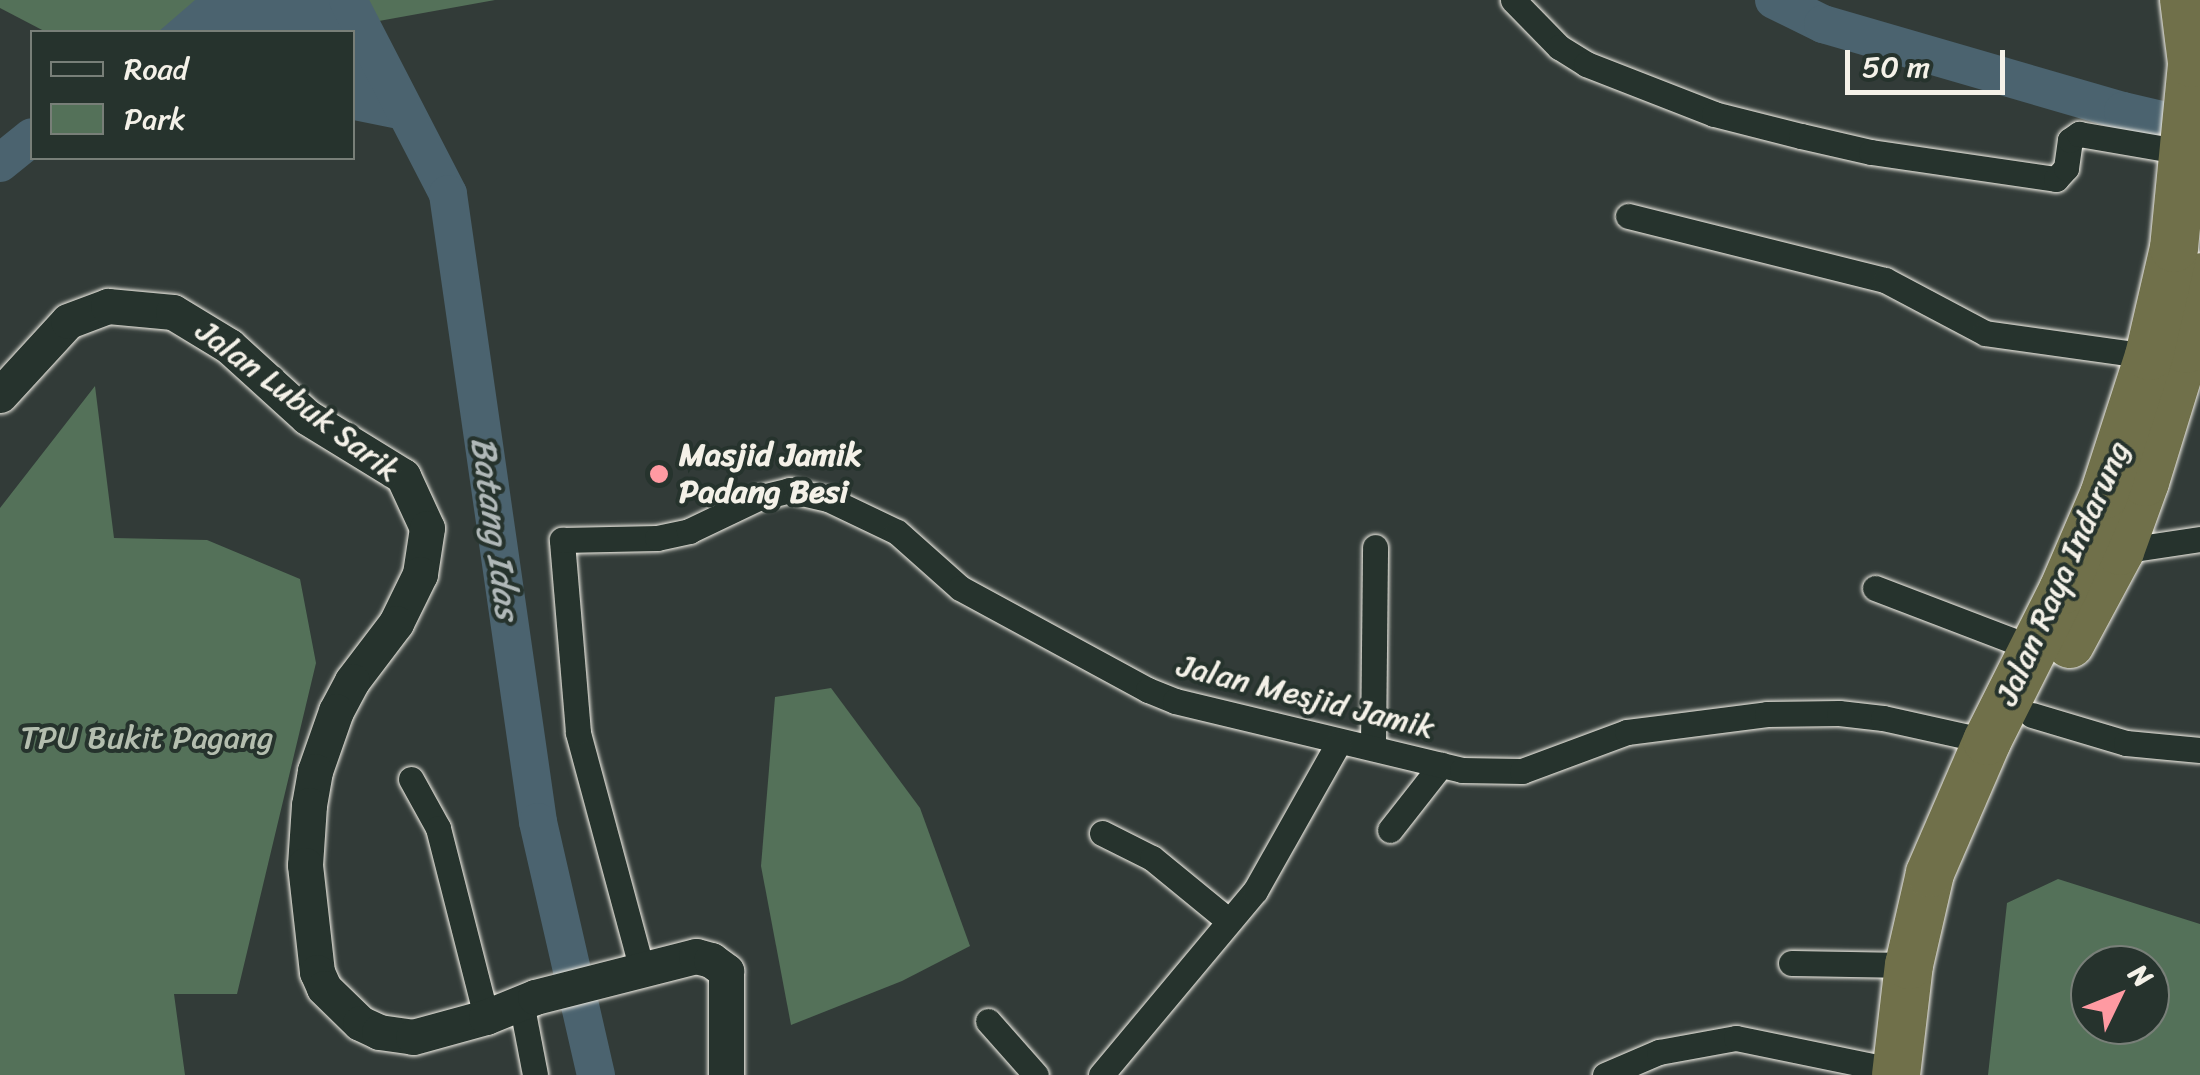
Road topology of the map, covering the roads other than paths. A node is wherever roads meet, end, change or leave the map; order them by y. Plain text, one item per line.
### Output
1 (1513, 0) edge
2 (2184, 0) edge
3 (2183, 148) junction
4 (1628, 216) dead end
5 (2200, 277) edge
6 (2149, 356) junction
7 (0, 395) edge
8 (2149, 415) junction
9 (2200, 540) edge
10 (1376, 547) dead end
11 (2120, 551) junction
12 (1876, 588) dead end
13 (2034, 649) junction
14 (2032, 715) junction
15 (1339, 742) junction
16 (1987, 742) junction
17 (1373, 745) junction
18 (2200, 750) edge
19 (1441, 764) junction
20 (411, 779) dead end
21 (1390, 830) dead end
22 (1102, 833) dead end
23 (1229, 921) junction
24 (1791, 964) dead end
25 (1909, 966) junction
26 (637, 972) junction
27 (528, 1000) junction
28 (486, 1017) junction
29 (988, 1021) dead end
30 (1903, 1074) edge
31 (536, 1075) edge
32 (726, 1075) edge
33 (1036, 1075) edge
34 (1101, 1075) edge
35 (1605, 1075) edge

1 - 3 street
2 - 3 highway, Jalan Raya Indarung
3 - 6 highway, Jalan Raya Indarung
4 - 6 street
5 - 8 highway, Jalan Raya Indarung
6 - 8 highway, Jalan Raya Indarung
7 - 28 street, Jalan Lubuk Sarik
8 - 11 highway, Jalan Raya Indarung
8 - 13 highway, Jalan Raya Indarung
9 - 11 street
10 - 17 street
11 - 14 highway, Jalan Raya Indarung
12 - 13 street
13 - 16 highway, Jalan Raya Indarung
14 - 18 street
14 - 30 highway, Jalan Raya Indarung
15 - 17 street, Jalan Mesjid Jamik
15 - 23 street
15 - 26 street, Jalan Mesjid Jamik
16 - 19 street, Jalan Mesjid Jamik
16 - 25 highway, Jalan Raya Indarung
17 - 19 street, Jalan Mesjid Jamik
19 - 21 street
20 - 28 street
22 - 23 street
23 - 34 street
24 - 25 street
25 - 30 highway, Jalan Raya Indarung
26 - 27 street, Jalan Lubuk Sarik
26 - 32 street, Jalan Lubuk Sarik
27 - 28 street, Jalan Lubuk Sarik
27 - 31 street
29 - 33 street
30 - 35 street

